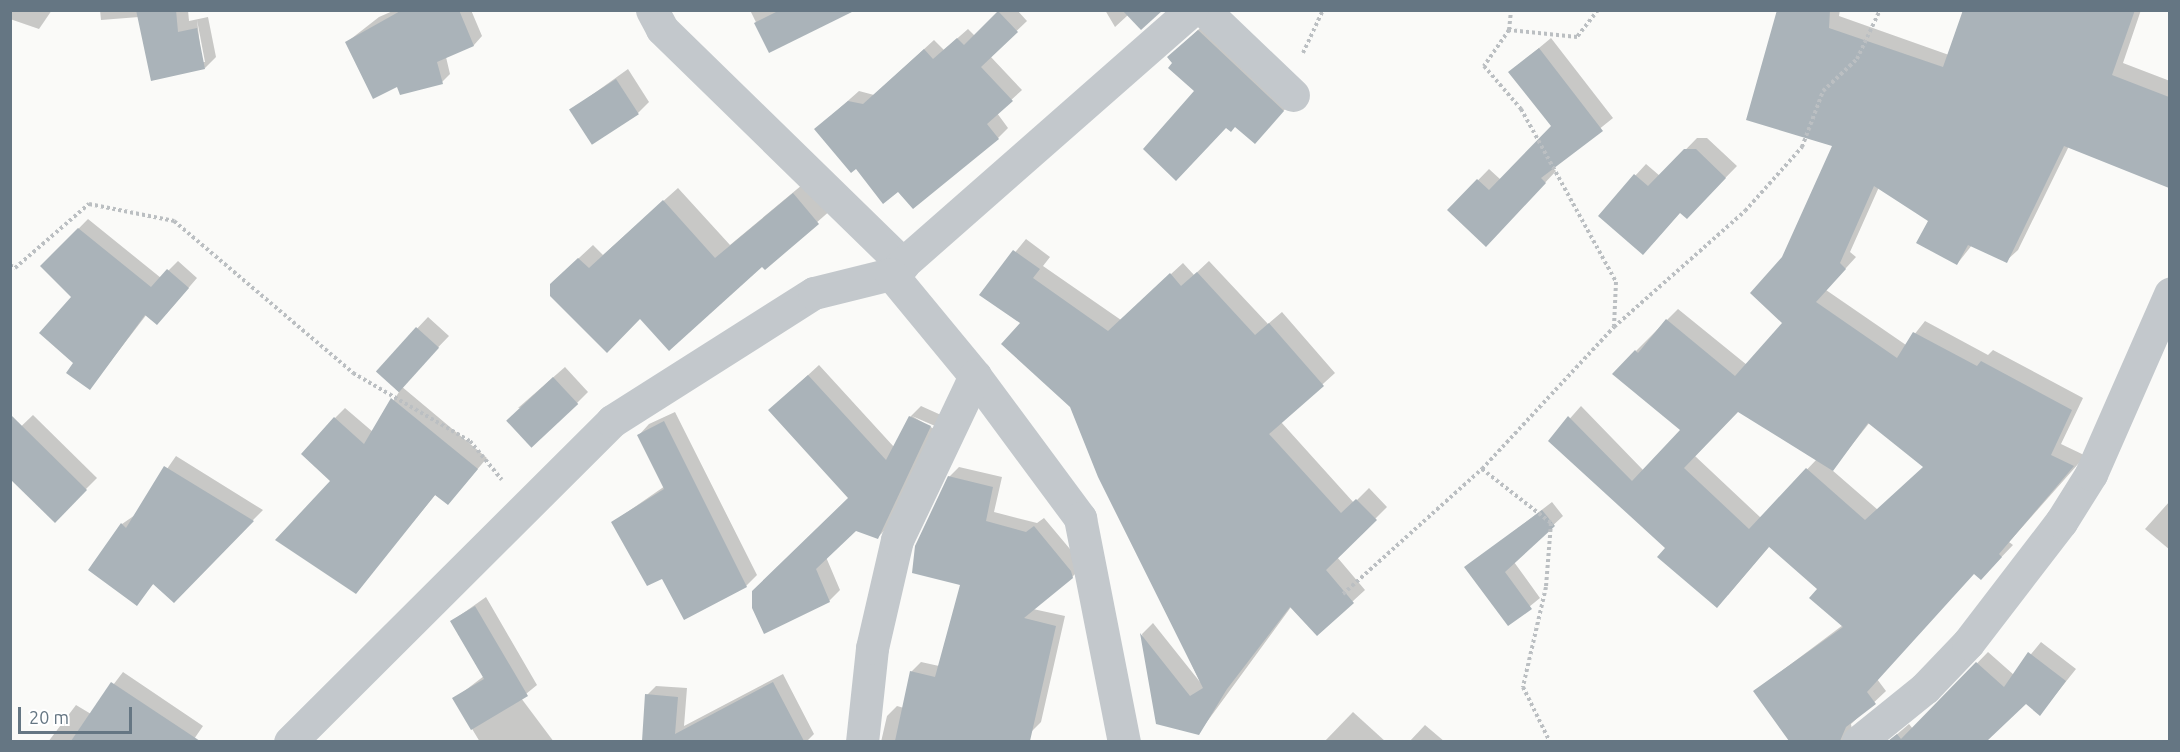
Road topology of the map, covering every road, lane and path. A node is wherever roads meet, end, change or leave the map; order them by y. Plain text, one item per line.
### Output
1 (652, 10) edge
2 (1192, 10) edge
3 (1204, 10) edge
4 (1323, 10) edge
5 (1511, 10) edge
6 (1598, 10) edge
7 (1880, 10) edge
8 (1509, 30) junction
9 (1293, 95) joint
10 (10, 265) edge
11 (897, 269) junction
12 (2169, 294) edge
13 (1614, 327) junction
14 (975, 376) junction
15 (1482, 469) junction
16 (520, 512) junction
17 (1343, 594) dead end
18 (290, 741) edge
19 (862, 741) edge
20 (1124, 741) edge
21 (1550, 741) edge
22 (1858, 741) edge

1 - 11 street
2 - 11 street
3 - 9 street
4 - 9 path
5 - 8 path
6 - 8 path
7 - 13 path
8 - 13 path
10 - 16 path
11 - 14 street
11 - 16 street
12 - 22 street
13 - 15 path
14 - 19 street
14 - 20 street
15 - 17 path
15 - 21 path
16 - 18 street

